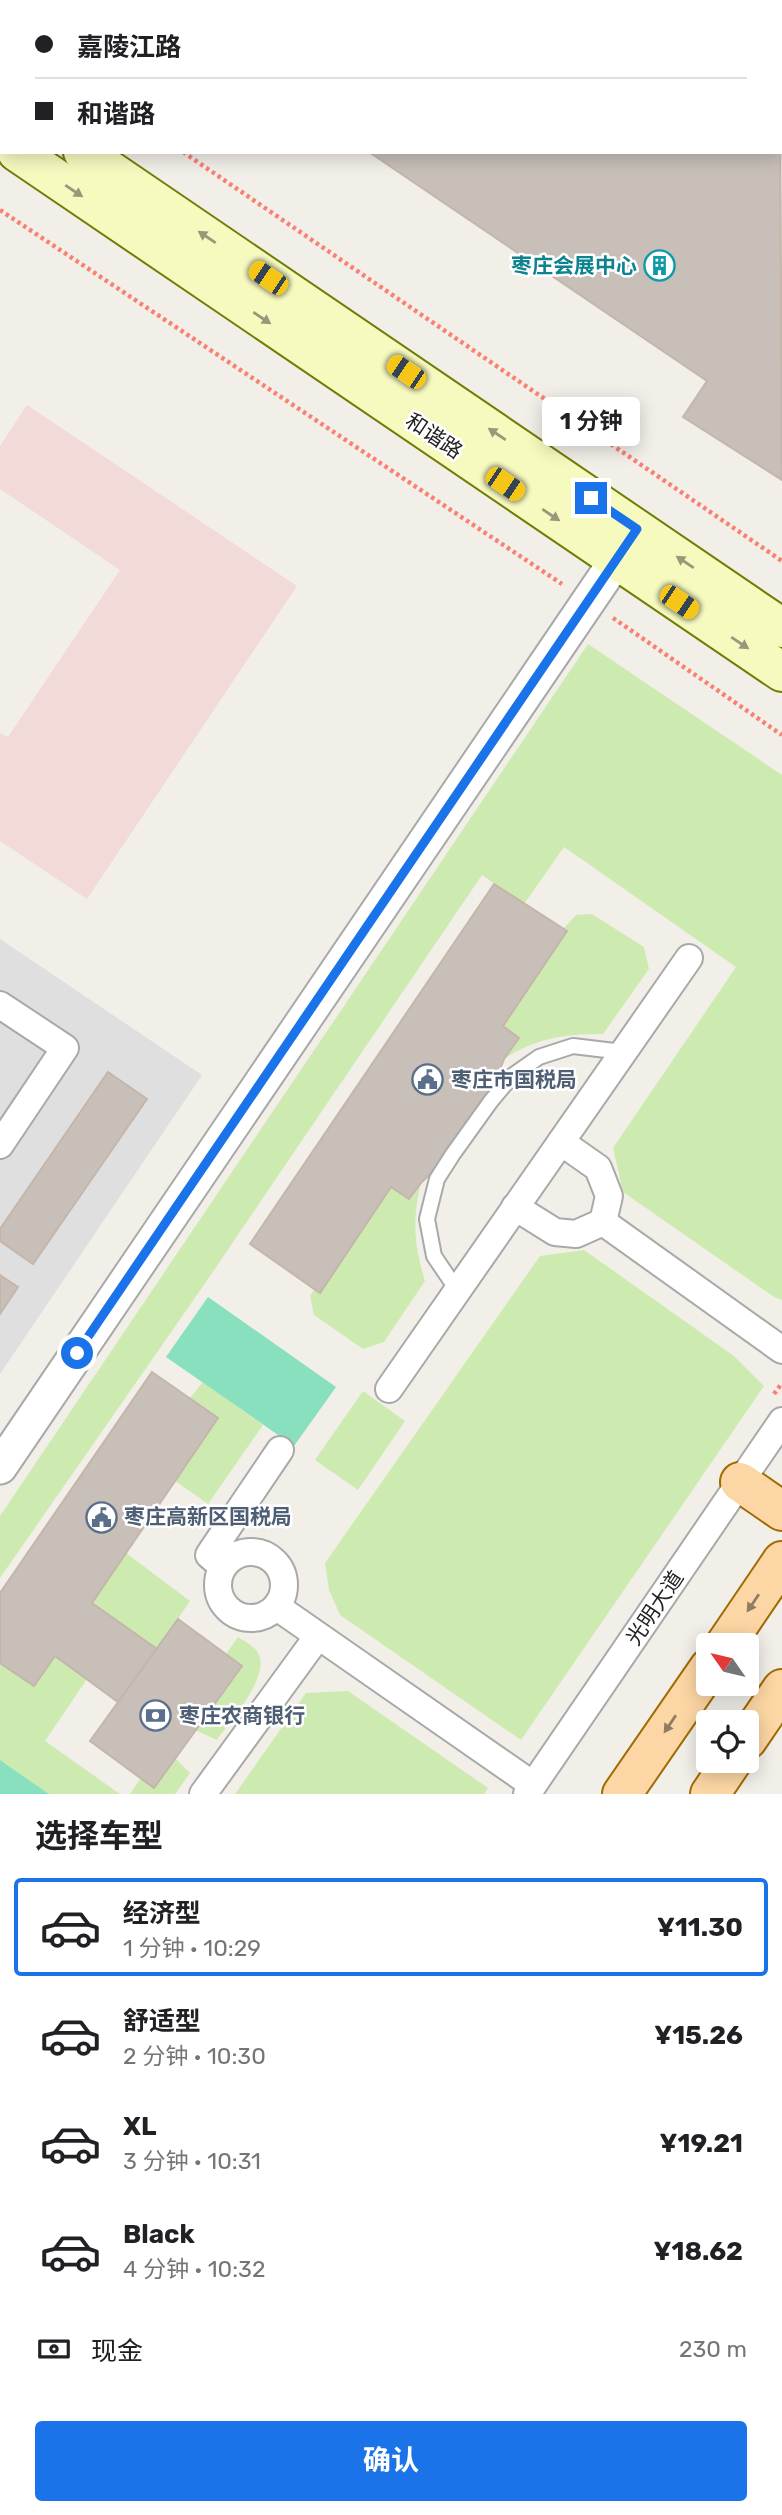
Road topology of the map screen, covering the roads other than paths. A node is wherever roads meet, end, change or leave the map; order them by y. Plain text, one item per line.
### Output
1 (20, 154) edge
2 (86, 154) edge
3 (627, 544) junction
4 (782, 628) edge
5 (782, 672) edge
6 (689, 958) dead end
7 (0, 1005) edge
8 (623, 1052) junction
9 (561, 1142) junction
10 (0, 1144) edge
11 (515, 1207) junction
12 (603, 1223) junction
13 (457, 1290) junction
14 (782, 1350) edge
15 (389, 1389) dead end
16 (782, 1421) edge
17 (280, 1450) dead end
18 (0, 1467) edge
19 (740, 1482) junction
20 (782, 1511) edge
21 (782, 1561) edge
22 (223, 1567) junction
23 (277, 1607) junction
24 (732, 1633) edge
25 (318, 1636) junction
26 (696, 1687) edge
27 (782, 1689) edge
28 (759, 1723) edge
29 (724, 1773) edge
30 (530, 1789) edge
31 (203, 1794) edge
32 (622, 1794) edge
33 (710, 1794) edge

1 -> 3 main road, 和谐路
3 -> 2 main road, 和谐路
4 -> 3 main road, 和谐路
3 -> 5 main road, 和谐路
3 - 18 street
6 - 8 street
7 - 10 street
8 - 9 street
8 - 13 lane
9 - 11 street
9 - 12 street
11 - 12 street
11 - 13 street
12 - 14 street
13 - 15 street
16 - 19 street, 光明大道
17 - 22 street
19 - 20 main road
19 - 30 street, 光明大道
21 -> 24 main road
22 - 23 street
22 - 23 street
23 - 25 street
25 - 30 street
25 - 31 street
26 -> 32 main road
27 - 28 main road
29 - 33 main road

